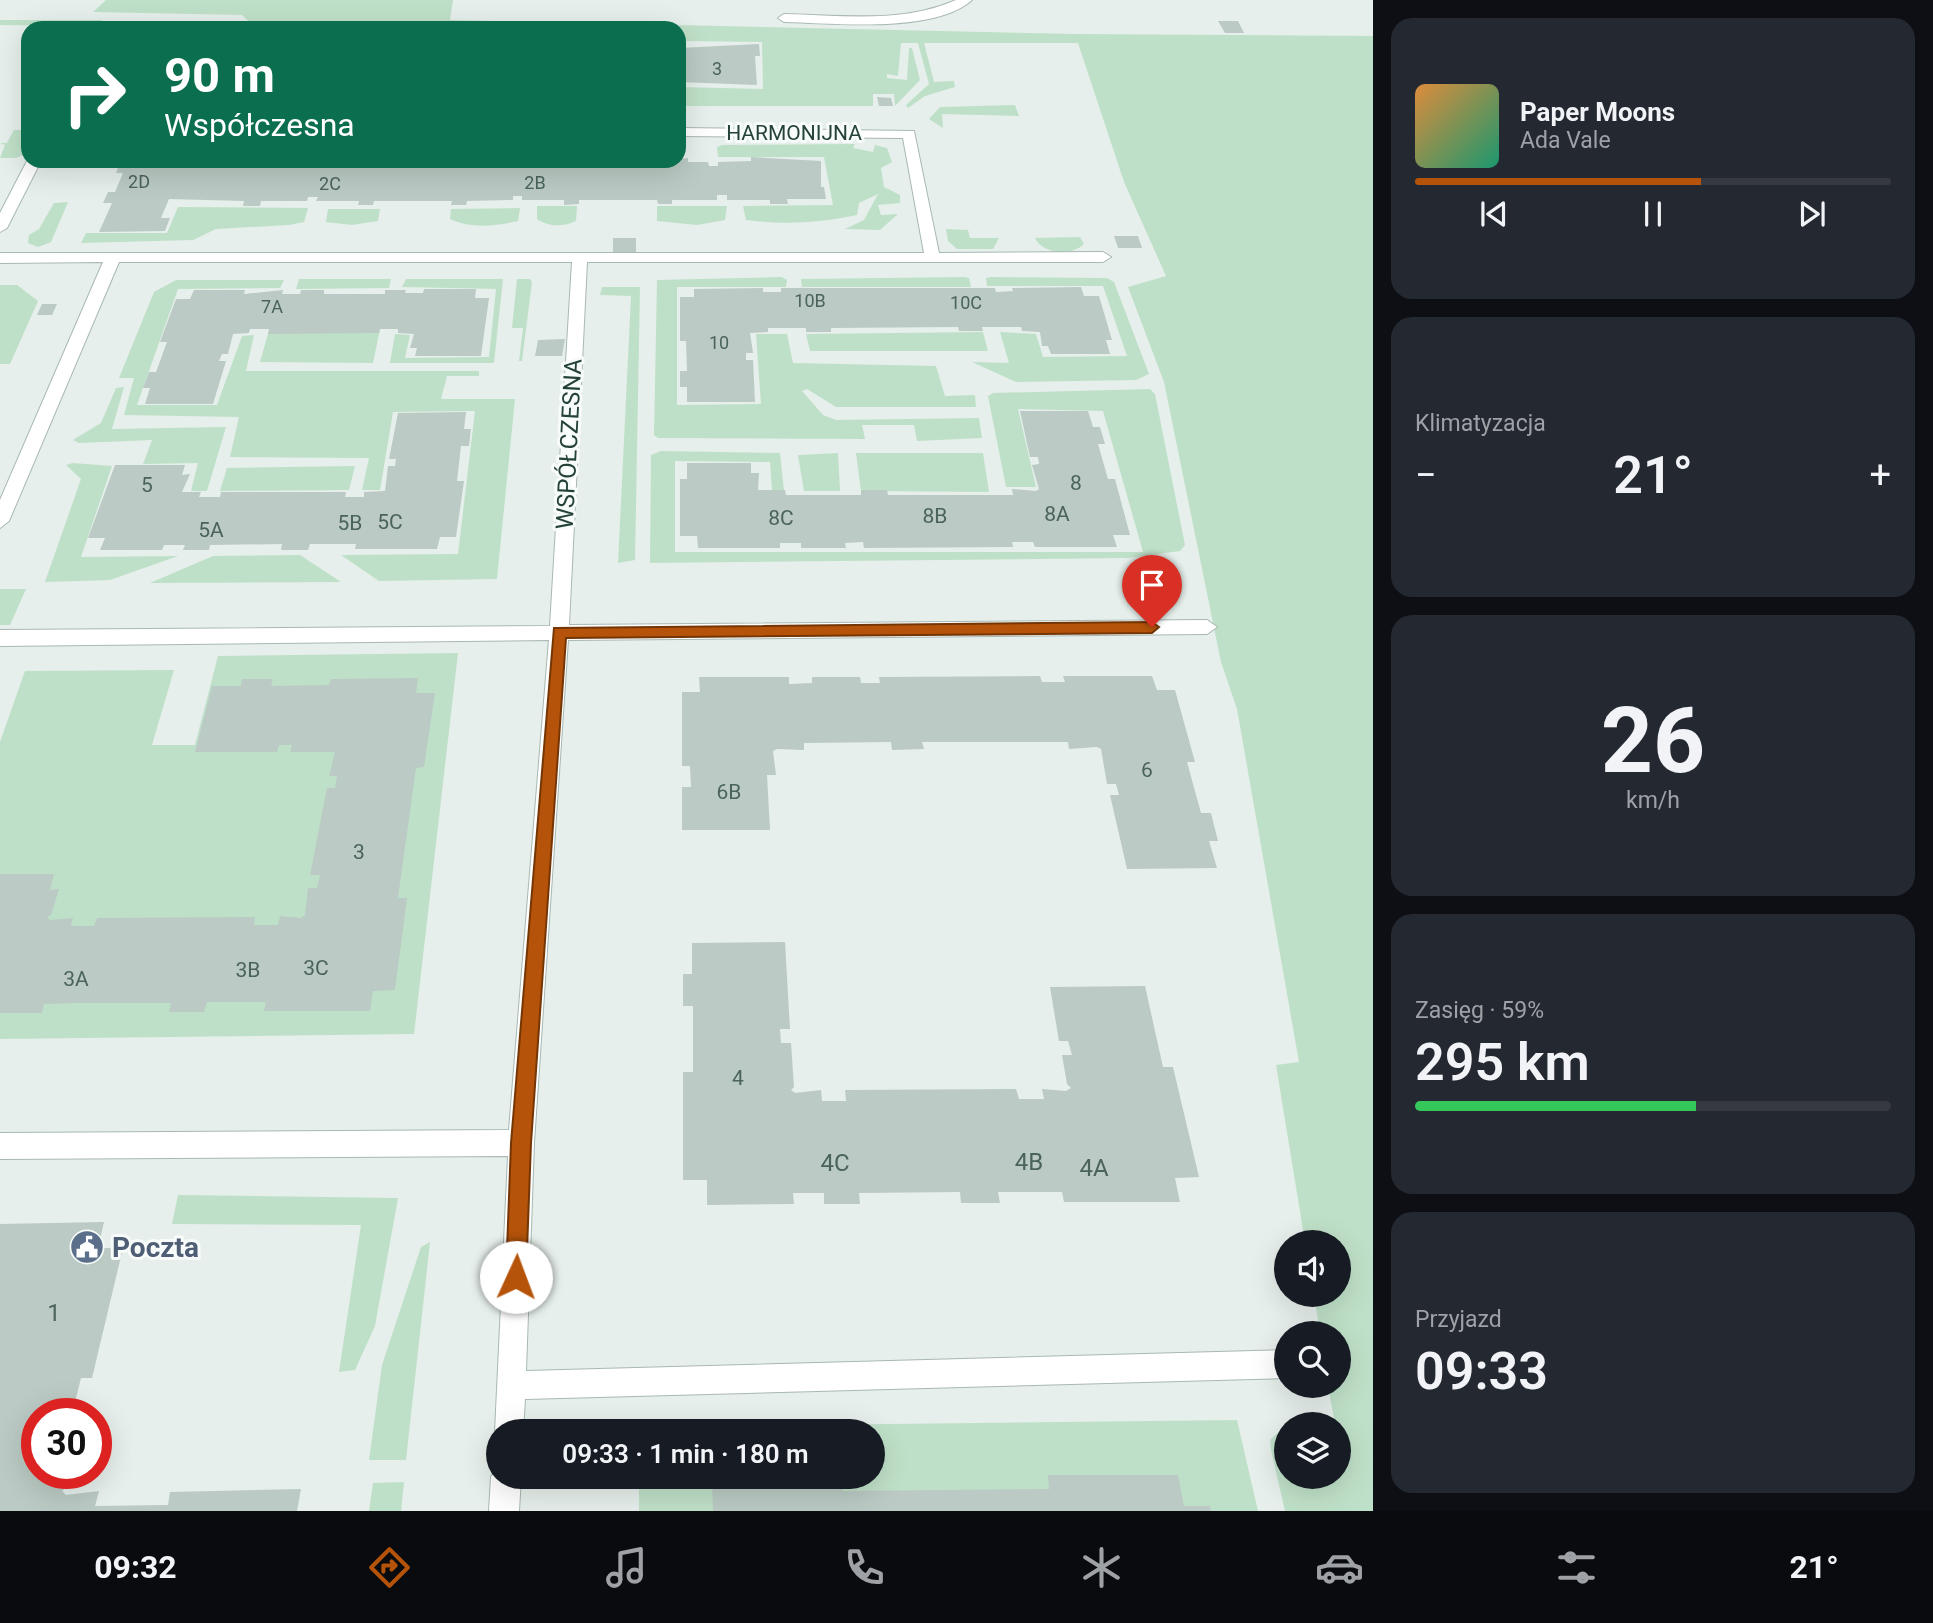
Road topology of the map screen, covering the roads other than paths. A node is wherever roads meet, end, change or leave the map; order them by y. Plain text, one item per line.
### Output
1 (966, 0) edge
2 (784, 18) dead end
3 (686, 132) edge
4 (30, 168) edge
5 (0, 228) edge
6 (580, 257) junction
7 (1103, 257) dead end
8 (0, 258) edge
9 (933, 259) junction
10 (112, 260) junction
11 (0, 521) edge
12 (1207, 627) dead end
13 (559, 632) junction
14 (0, 638) edge
15 (521, 1143) junction
16 (0, 1146) edge
17 (1274, 1364) edge
18 (512, 1385) junction
19 (510, 1419) edge
20 (505, 1489) edge
21 (504, 1511) edge

1 - 2 street
3 - 9 street, HARMONIJNA
4 - 5 street
6 - 9 street
6 - 10 street
6 - 13 street, WSPÓŁCZESNA
7 - 9 street
8 - 10 street
10 - 11 street
12 - 13 street
13 - 14 street
13 - 15 street, WSPÓŁCZESNA
15 - 16 street
15 - 18 street, WSPÓŁCZESNA
17 - 18 street
18 - 19 street, WSPÓŁCZESNA
20 - 21 street

